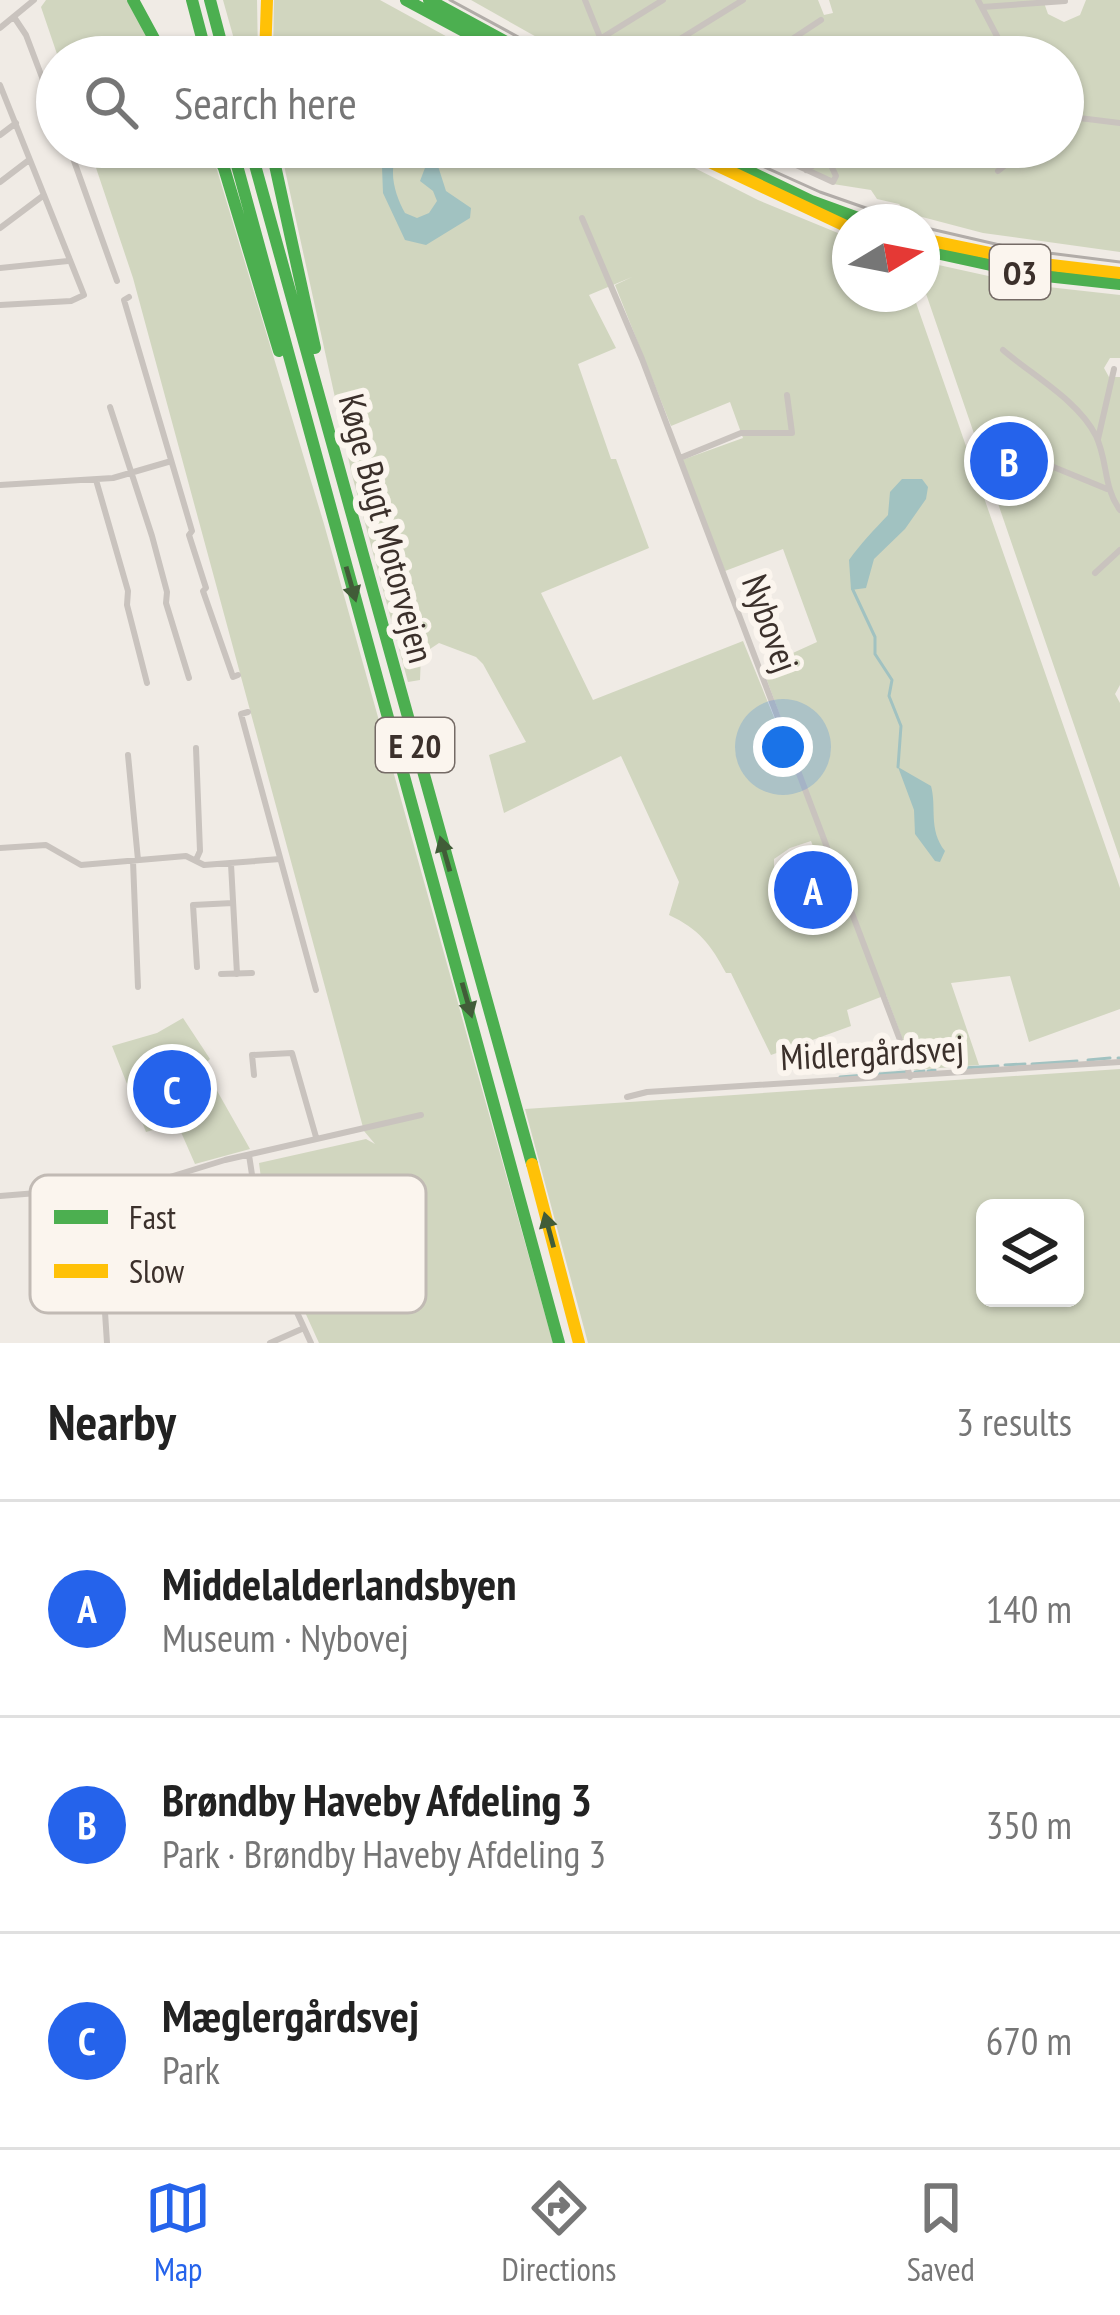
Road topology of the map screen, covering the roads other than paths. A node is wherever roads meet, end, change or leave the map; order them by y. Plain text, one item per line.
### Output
1 (34, 0) edge
2 (133, 0) edge
3 (192, 0) edge
4 (210, 0) edge
5 (267, 0) edge
6 (406, 0) edge
7 (430, 0) edge
8 (585, 0) edge
9 (663, 0) edge
10 (743, 0) edge
11 (1066, 2) edge
12 (980, 4) edge
13 (14, 17) junction
14 (821, 20) dead end
15 (0, 28) edge
16 (153, 36) edge
17 (201, 36) edge
18 (219, 36) edge
19 (266, 36) edge
20 (473, 36) edge
21 (496, 36) edge
22 (599, 36) edge
23 (605, 36) edge
24 (685, 36) edge
25 (796, 36) edge
26 (997, 36) edge
27 (36, 61) edge
28 (0, 88) edge
29 (1084, 119) edge
30 (16, 123) junction
31 (1120, 123) edge
32 (0, 135) edge
33 (29, 160) junction
34 (77, 168) edge
35 (224, 168) edge
36 (238, 168) edge
37 (256, 168) edge
38 (277, 168) edge
39 (720, 168) edge
40 (744, 168) edge
41 (802, 168) edge
42 (810, 168) edge
43 (834, 168) edge
44 (1002, 168) edge
45 (806, 170) junction
46 (998, 171) dead end
47 (0, 182) edge
48 (44, 195) junction
49 (832, 208) edge
50 (582, 218) dead end
51 (832, 221) edge
52 (0, 229) edge
53 (940, 243) edge
54 (940, 254) edge
55 (69, 260) junction
56 (0, 268) edge
57 (1120, 273) edge
58 (117, 281) dead end
59 (1120, 284) edge
60 (130, 297) dead end
61 (0, 305) edge
62 (1003, 350) dead end
63 (1114, 369) dead end
64 (788, 395) dead end
65 (110, 407) dead end
66 (1098, 439) junction
67 (680, 458) junction
68 (1039, 461) dead end
69 (170, 462) junction
70 (132, 473) junction
71 (96, 480) junction
72 (0, 484) edge
73 (1107, 489) junction
74 (350, 501) junction
75 (1120, 510) edge
76 (337, 536) junction
77 (1120, 550) edge
78 (1095, 573) dead end
79 (238, 675) dead end
80 (189, 678) dead end
81 (147, 683) dead end
82 (248, 712) dead end
83 (196, 748) dead end
84 (128, 754) dead end
85 (2, 849) edge
86 (196, 860) junction
87 (280, 860) junction
88 (136, 861) junction
89 (231, 864) junction
90 (233, 903) junction
91 (197, 967) dead end
92 (220, 974) dead end
93 (237, 974) junction
94 (253, 974) dead end
95 (138, 987) dead end
96 (316, 990) dead end
97 (1120, 1062) edge
98 (254, 1075) dead end
99 (910, 1077) junction
100 (627, 1097) dead end
101 (421, 1115) dead end
102 (316, 1138) junction
103 (249, 1155) junction
104 (182, 1175) edge
105 (252, 1175) edge
106 (30, 1193) edge
107 (0, 1195) edge
108 (105, 1313) edge
109 (297, 1313) edge
110 (304, 1328) junction
111 (107, 1343) edge
112 (270, 1343) edge
113 (311, 1343) edge
114 (559, 1343) edge
115 (579, 1343) edge

1 - 13 street
2 - 16 main road
3 - 17 main road
4 - 18 main road
5 - 19 main road
6 - 20 main road
7 - 21 main road
8 - 22 street
9 - 23 street
10 - 24 street
11 - 12 street
12 - 26 street
13 - 15 street
13 - 27 street
14 - 25 street
28 - 30 street
29 - 31 street
30 - 32 street
30 - 33 street
33 - 47 street
33 - 48 street
34 - 58 street
35 - 76 main road
36 - 76 main road, Køge Bugt Motorvejen / E 20
37 - 74 main road, Køge Bugt Motorvejen / E 20
38 - 74 main road
39 - 51 main road
40 - 49 main road
41 - 45 street
42 - 45 street
43 - 45 street
44 - 46 street
48 - 52 street
48 - 55 street
50 - 67 street, Nybovej
53 - 57 main road, O3
54 - 59 main road, O3
55 - 56 street
55 - 61 street
60 - 69 street
62 - 66 street
63 - 66 street
64 - 67 street
65 - 70 street
66 - 73 street
67 - 99 street, Nybovej
68 - 73 street
69 - 70 street
69 - 79 street
70 - 71 street
70 - 80 street
71 - 72 street
71 - 81 street
73 - 75 street
115 -> 74 main road, Køge Bugt Motorvejen / E 20
76 -> 114 main road, Køge Bugt Motorvejen / E 20
77 - 78 street
82 - 87 street
83 - 86 street
84 - 88 street
85 - 88 street
86 - 88 street
86 - 89 street
87 - 89 street
87 - 96 street
88 - 95 street
89 - 90 street
90 - 91 street
90 - 93 street
92 - 93 street
93 - 94 street
97 - 99 street, Midlergårdsvej
98 - 102 street
99 - 100 street, Midlergårdsvej
101 - 102 street
102 - 103 street
103 - 104 street
103 - 105 street
106 - 107 street
108 - 111 street
109 - 110 street
110 - 112 street
110 - 113 street

